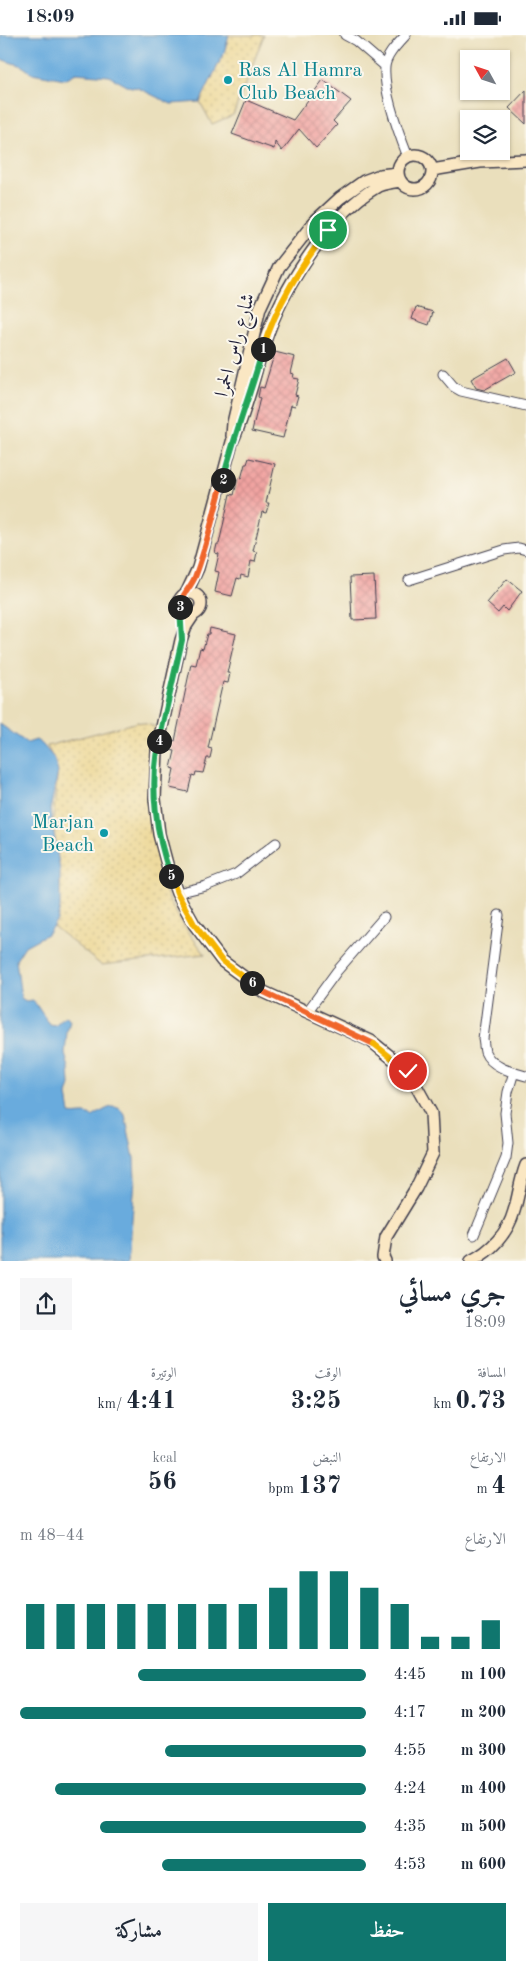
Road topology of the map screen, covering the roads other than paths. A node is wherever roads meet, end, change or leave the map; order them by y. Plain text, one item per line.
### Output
1 (345, 35) edge
2 (406, 35) edge
3 (385, 66) junction
4 (408, 157) junction
5 (526, 160) edge
6 (432, 169) junction
7 (399, 177) junction
8 (443, 374) dead end
9 (526, 406) edge
10 (232, 443) junction
11 (526, 550) edge
12 (409, 580) dead end
13 (192, 595) junction
14 (181, 610) junction
15 (194, 614) junction
16 (182, 640) junction
17 (276, 843) dead end
18 (177, 893) junction
19 (499, 915) dead end
20 (384, 917) dead end
21 (307, 1012) junction
22 (514, 1072) junction
23 (526, 1076) edge
24 (526, 1165) edge
25 (474, 1235) dead end
26 (386, 1261) edge
27 (471, 1261) edge

1 - 3 street
2 - 3 street
3 - 4 street
4 - 6 street
4 - 7 street
5 - 6 street
6 - 7 street
7 - 10 street, شارع راس الحمرا
7 - 10 street, شارع راس الحمرا
8 - 9 street
10 - 13 street, شارع راس الحمرا
11 - 12 street
13 - 14 street
13 - 15 street
14 - 15 street
14 - 16 street
15 - 16 street
16 - 18 street
17 - 18 street
18 - 21 street
19 - 22 street
20 - 21 street
21 - 26 street
22 - 23 street
22 - 25 street
24 - 27 street

